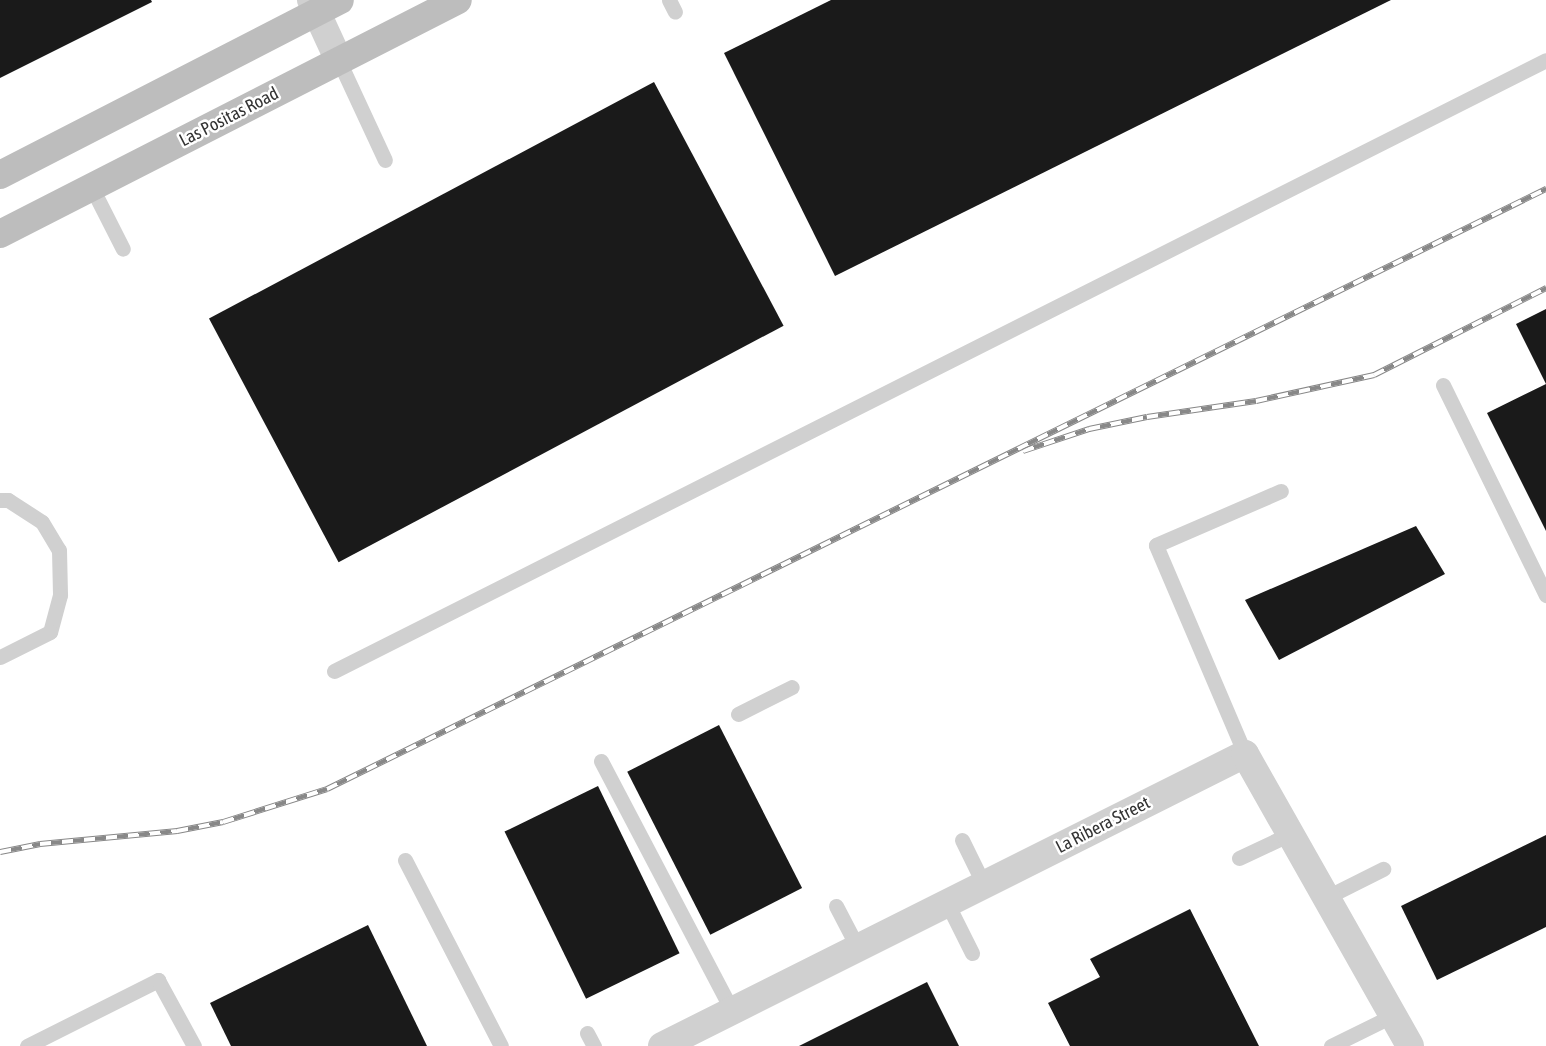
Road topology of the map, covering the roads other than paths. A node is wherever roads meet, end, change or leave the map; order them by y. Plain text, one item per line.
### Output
1 (458, 0) edge
2 (322, 4) edge
3 (1546, 60) edge
4 (339, 61) junction
5 (385, 160) dead end
6 (0, 175) edge
7 (92, 188) junction
8 (0, 234) edge
9 (123, 249) dead end
10 (1443, 385) dead end
11 (1280, 491) dead end
12 (0, 500) edge
13 (1546, 595) edge
14 (0, 657) edge
15 (334, 671) dead end
16 (792, 687) dead end
17 (738, 714) dead end
18 (1245, 754) junction
19 (601, 761) dead end
20 (1290, 834) junction
21 (962, 840) dead end
22 (1239, 858) dead end
23 (405, 860) dead end
24 (1383, 869) dead end
25 (984, 885) junction
26 (1327, 897) junction
27 (947, 903) junction
28 (836, 906) dead end
29 (858, 948) junction
30 (972, 953) dead end
31 (732, 1011) junction
32 (1394, 1015) junction
33 (26, 1046) edge
34 (194, 1046) edge
35 (501, 1046) edge
36 (662, 1046) edge
37 (1331, 1046) edge
38 (1410, 1046) edge

1 - 4 main road, Las Positas Road
2 - 4 street
2 - 6 main road
3 - 15 lane
4 - 5 lane
4 - 7 main road, Las Positas Road
7 - 8 main road, Las Positas Road
7 - 9 lane
10 - 13 lane
11 - 18 lane
12 - 14 lane
16 - 17 lane
18 - 20 street
18 - 25 street, La Ribera Street
19 - 31 lane
20 - 22 lane
20 - 26 street
21 - 25 lane
23 - 35 lane
24 - 26 lane
25 - 27 street, La Ribera Street
26 - 32 street
27 - 29 street, La Ribera Street
27 - 30 lane
28 - 29 lane
29 - 31 street, La Ribera Street
31 - 36 street, La Ribera Street
32 - 37 lane
32 - 38 street
33 - 34 lane

